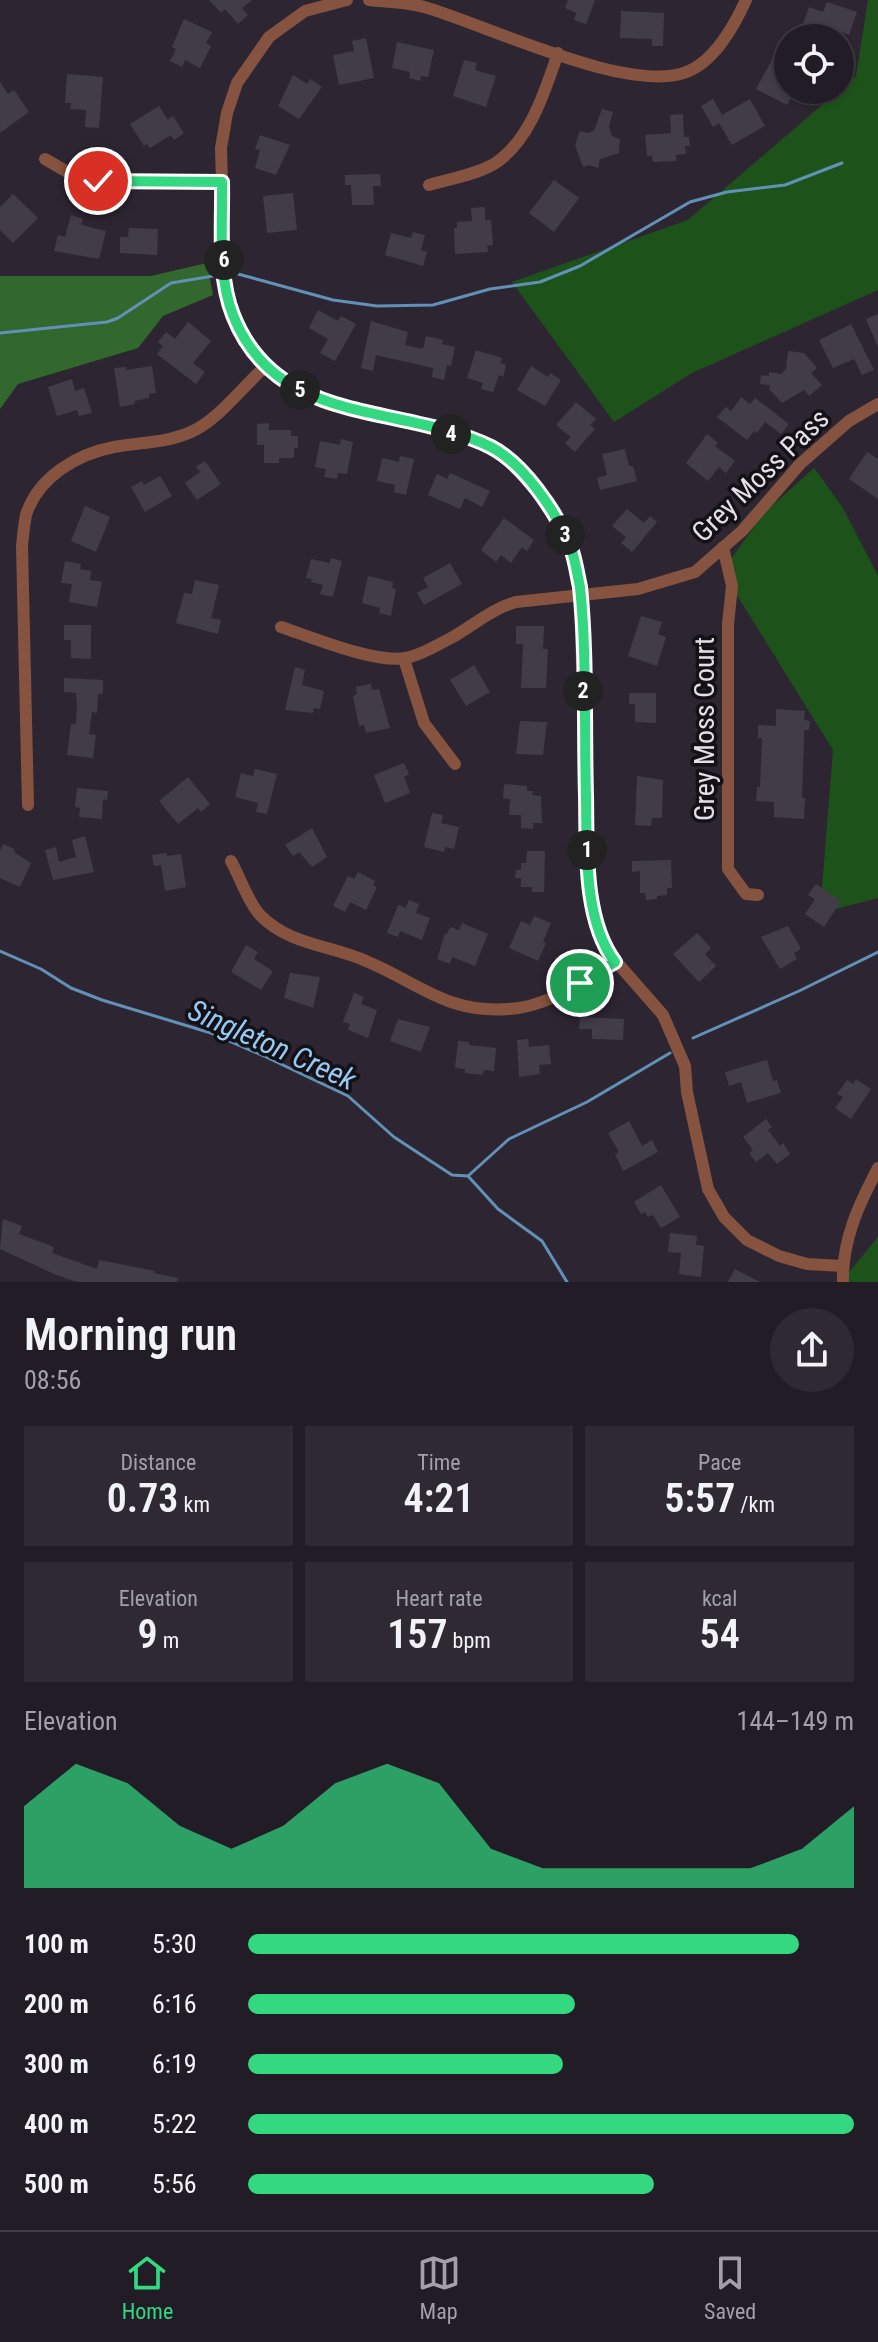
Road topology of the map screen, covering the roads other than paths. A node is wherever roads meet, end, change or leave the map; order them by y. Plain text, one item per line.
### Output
1 (347, 0) edge
2 (369, 0) edge
3 (746, 0) edge
4 (558, 53) junction
5 (45, 159) dead end
6 (222, 182) junction
7 (429, 185) dead end
8 (266, 366) junction
9 (878, 404) edge
10 (723, 547) junction
11 (581, 596) junction
12 (281, 627) dead end
13 (404, 659) junction
14 (455, 764) dead end
15 (28, 805) dead end
16 (231, 861) dead end
17 (758, 895) dead end
18 (615, 962) junction
19 (878, 1168) edge
20 (842, 1266) junction
21 (843, 1282) edge

1 - 6 street
2 - 4 street
3 - 4 street
4 - 7 street
5 - 6 street
6 - 8 street
8 - 11 street
8 - 15 street
9 - 10 street, Grey Moss Pass
10 - 11 street, Grey Moss Pass
10 - 17 street, Grey Moss Court
11 - 13 street, Grey Moss Pass
11 - 18 street
12 - 13 street
13 - 14 street
16 - 18 street
18 - 20 street
19 - 20 street
20 - 21 street

